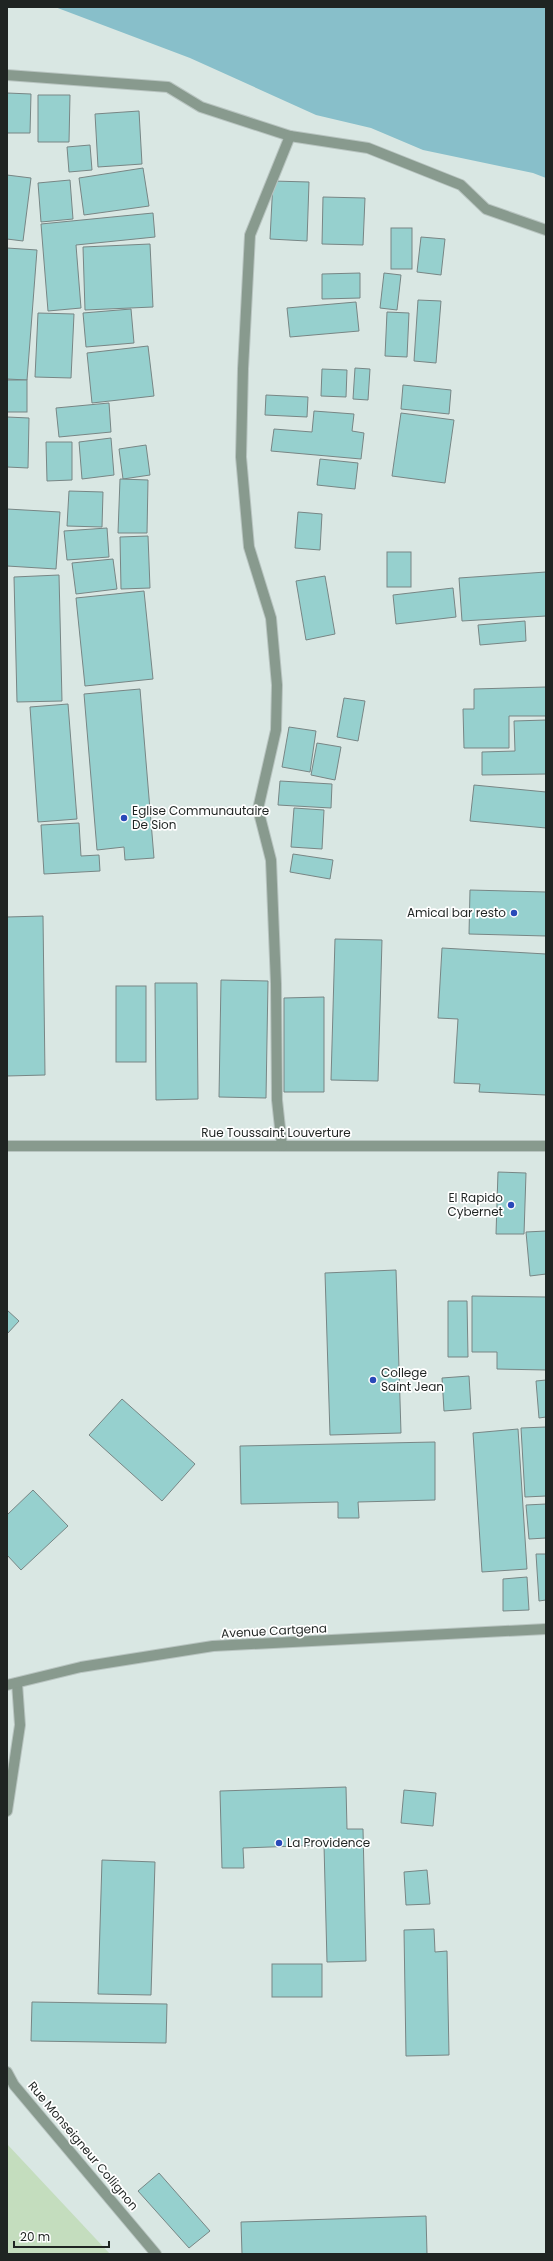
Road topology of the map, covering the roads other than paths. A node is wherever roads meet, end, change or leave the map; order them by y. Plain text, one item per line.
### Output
1 (7, 75) edge
2 (290, 136) junction
3 (546, 230) edge
4 (7, 1146) edge
5 (282, 1146) junction
6 (546, 1146) edge
7 (546, 1629) edge
8 (18, 1683) junction
9 (7, 1685) edge
10 (7, 1811) edge
11 (7, 2072) edge
12 (156, 2254) edge

1 - 2 street
2 - 3 street
2 - 5 street
4 - 5 street, Rue Toussaint Louverture
5 - 6 street, Rue Toussaint Louverture
7 - 8 street, Avenue Cartgena
8 - 9 street, Avenue Cartgena
8 - 10 street
11 - 12 street, Rue Monseigneur Collignon

